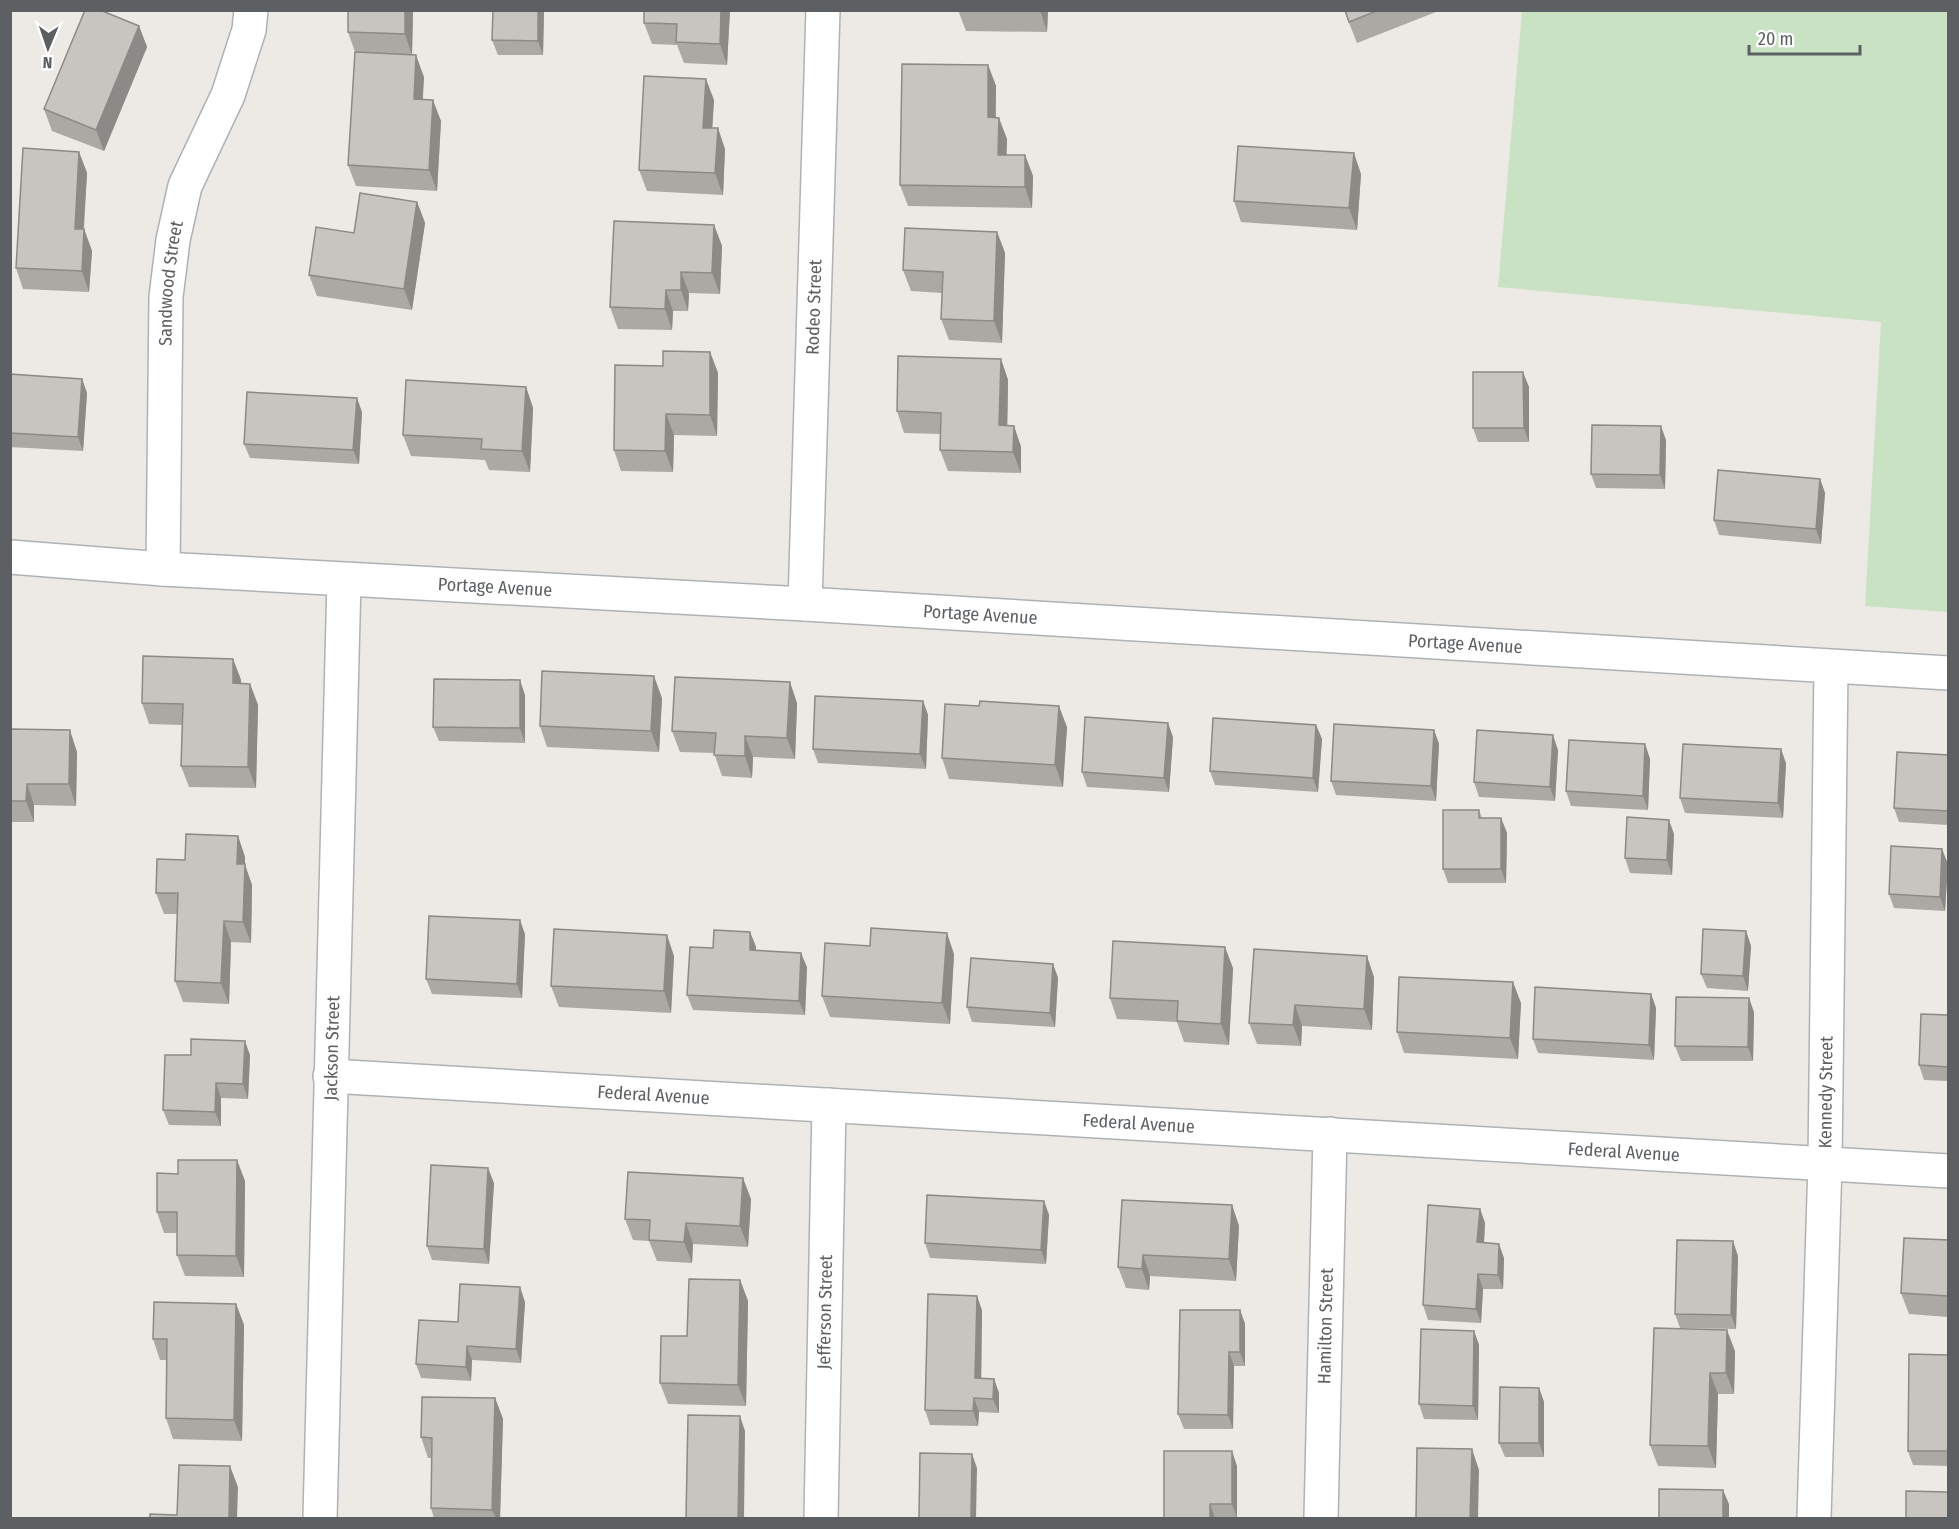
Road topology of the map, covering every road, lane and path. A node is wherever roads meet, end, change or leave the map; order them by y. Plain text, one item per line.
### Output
1 (251, 10) edge
2 (823, 10) edge
3 (10, 557) edge
4 (163, 570) junction
5 (344, 580) junction
6 (805, 604) junction
7 (1831, 667) junction
8 (1948, 673) edge
9 (330, 1076) junction
10 (829, 1105) junction
11 (1330, 1134) junction
12 (1825, 1163) junction
13 (1948, 1171) edge
14 (320, 1518) edge
15 (821, 1518) edge
16 (1321, 1518) edge
17 (1814, 1518) edge

1 - 4 street, Sandwood Street
2 - 6 street, Rodeo Street
3 - 4 street, Portage Avenue
4 - 5 street, Portage Avenue
5 - 6 street, Portage Avenue
5 - 9 street, Jackson Street
6 - 7 street, Portage Avenue
7 - 8 street, Portage Avenue
7 - 12 street, Kennedy Street
9 - 10 street, Federal Avenue
9 - 14 street, Jackson Street
10 - 11 street, Federal Avenue
10 - 15 street, Jefferson Street
11 - 12 street, Federal Avenue
11 - 16 street, Hamilton Street
12 - 13 street, Federal Avenue
12 - 17 street, Kennedy Street

